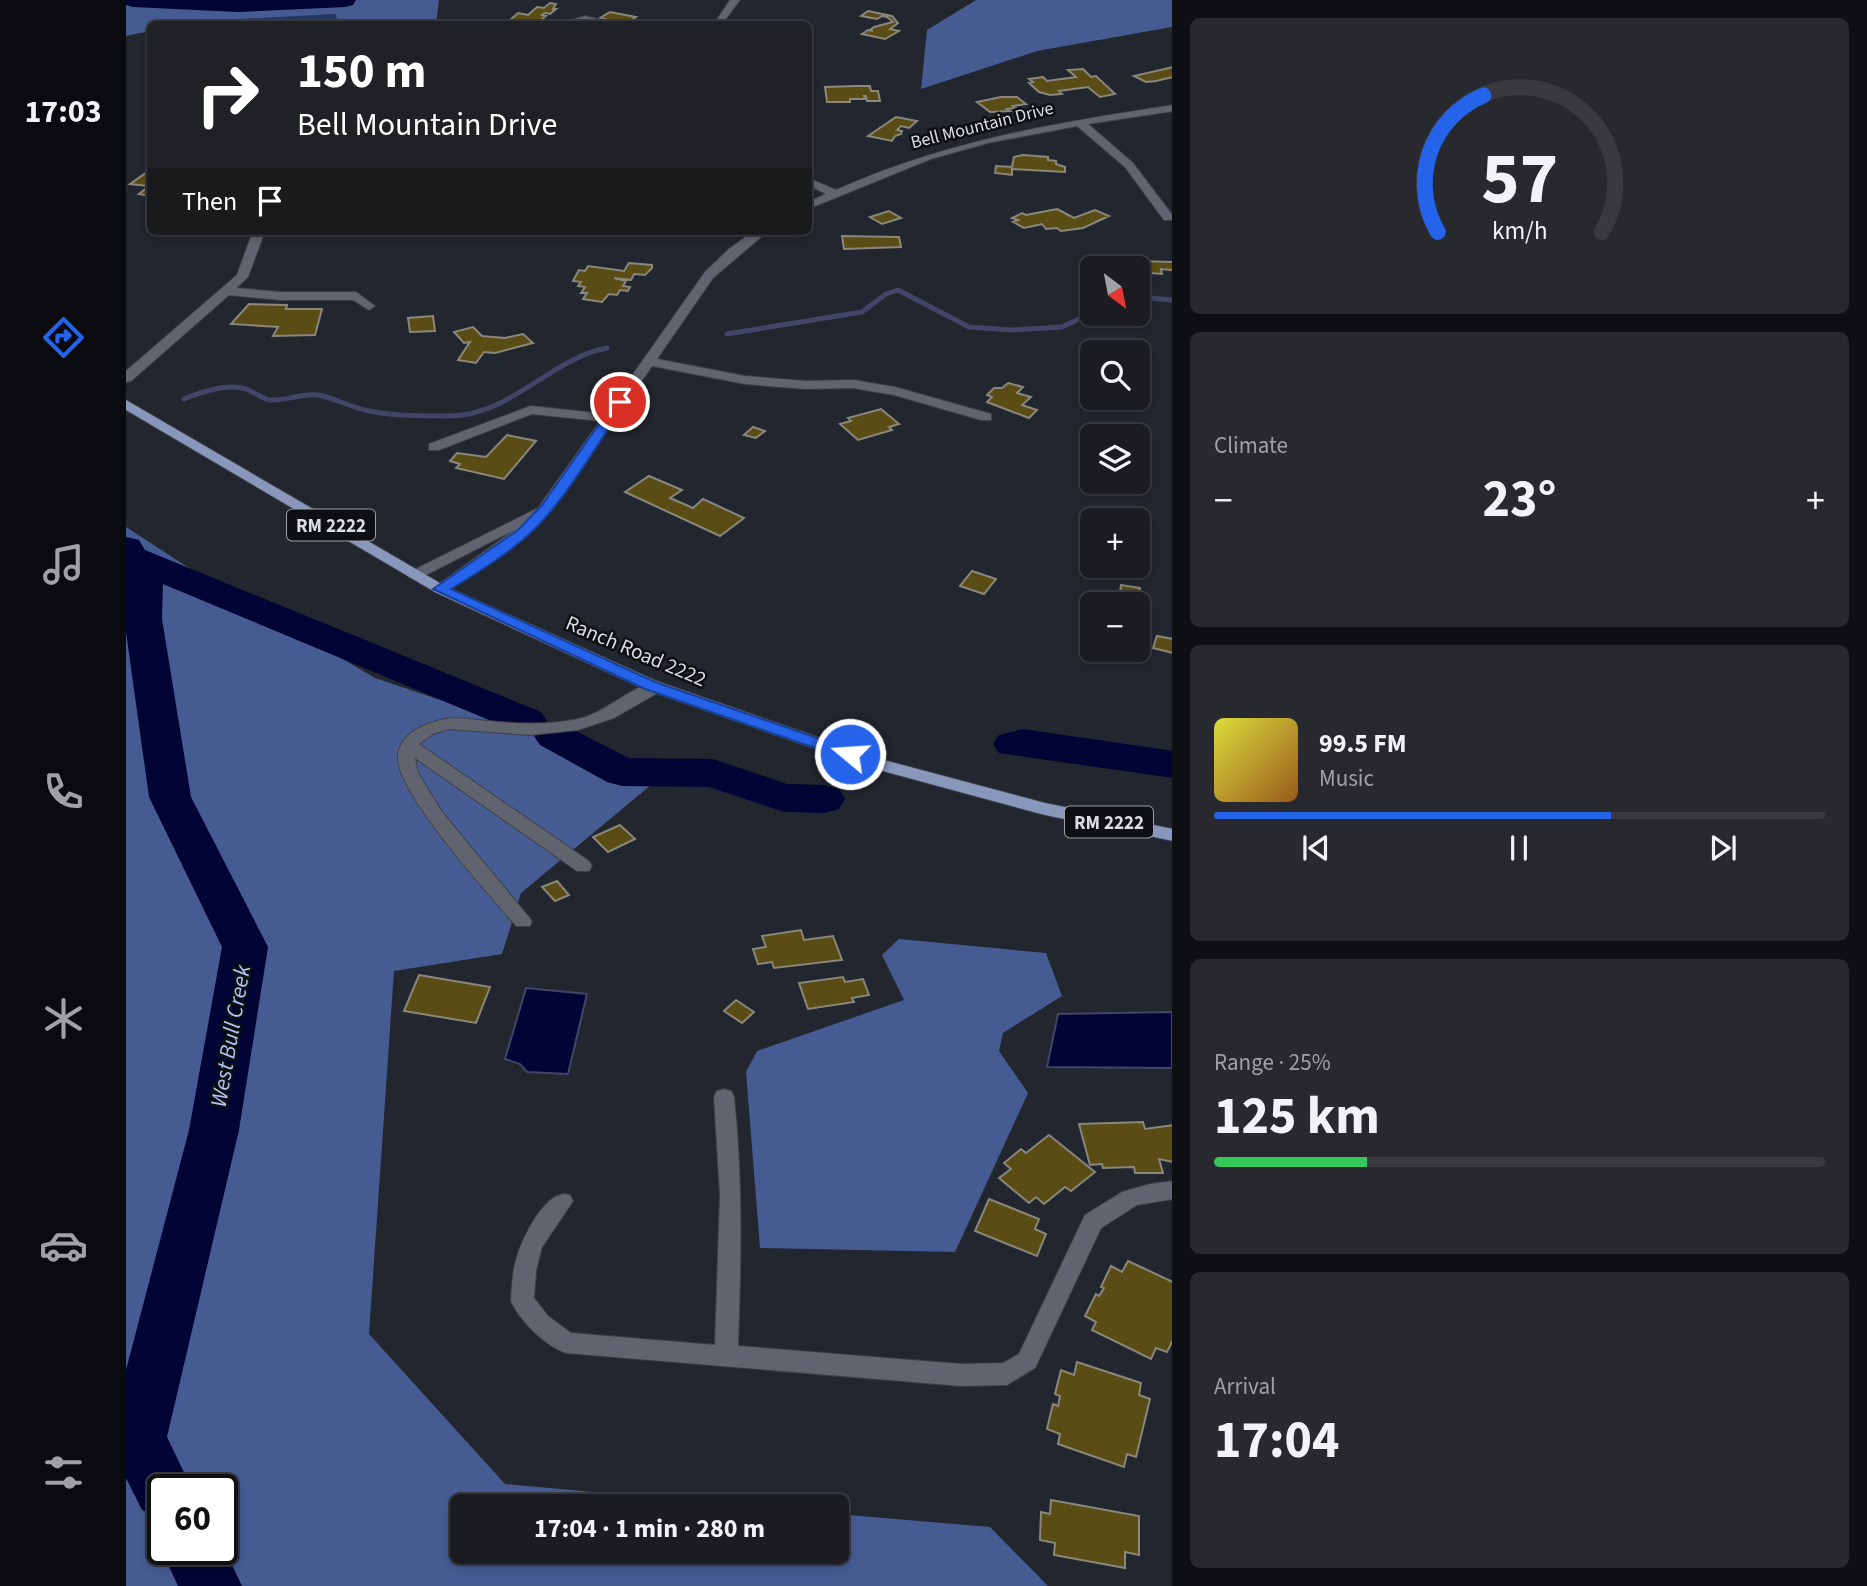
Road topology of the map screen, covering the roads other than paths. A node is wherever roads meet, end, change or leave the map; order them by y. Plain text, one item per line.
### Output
1 (735, 0) edge
2 (577, 21) edge
3 (594, 21) edge
4 (720, 21) edge
5 (1172, 108) edge
6 (1079, 122) junction
7 (812, 183) edge
8 (836, 194) junction
9 (812, 204) edge
10 (1168, 218) dead end
11 (258, 235) edge
12 (756, 235) edge
13 (226, 291) junction
14 (369, 306) dead end
15 (649, 361) junction
16 (126, 378) edge
17 (126, 404) edge
18 (986, 417) dead end
19 (609, 418) junction
20 (434, 447) dead end
21 (547, 507) junction
22 (415, 575) junction
23 (440, 589) junction
24 (655, 687) junction
25 (410, 746) junction
26 (1172, 835) edge
27 (583, 866) dead end
28 (523, 921) dead end
29 (724, 1097) dead end
30 (1172, 1190) edge
31 (562, 1201) dead end
32 (726, 1356) junction

1 - 4 street
2 - 3 street
5 - 6 street, Bell Mountain Drive
6 - 8 street, Bell Mountain Drive
6 - 10 street
7 - 8 street
8 - 9 street, Bell Mountain Drive
11 - 13 street
12 - 15 street
13 - 14 street
13 - 16 street
15 - 18 street
15 - 19 street
17 - 22 main road, Ranch Road 2222 / RM 2222
19 - 20 street
19 - 21 street
21 - 22 street
21 - 23 street
22 - 23 main road, Ranch Road 2222 / RM 2222
23 - 24 main road, Ranch Road 2222 / RM 2222
24 - 25 street
24 - 26 main road, Ranch Road 2222 / RM 2222
25 - 27 street
25 - 28 street
29 - 32 street
30 - 32 street
31 - 32 street

